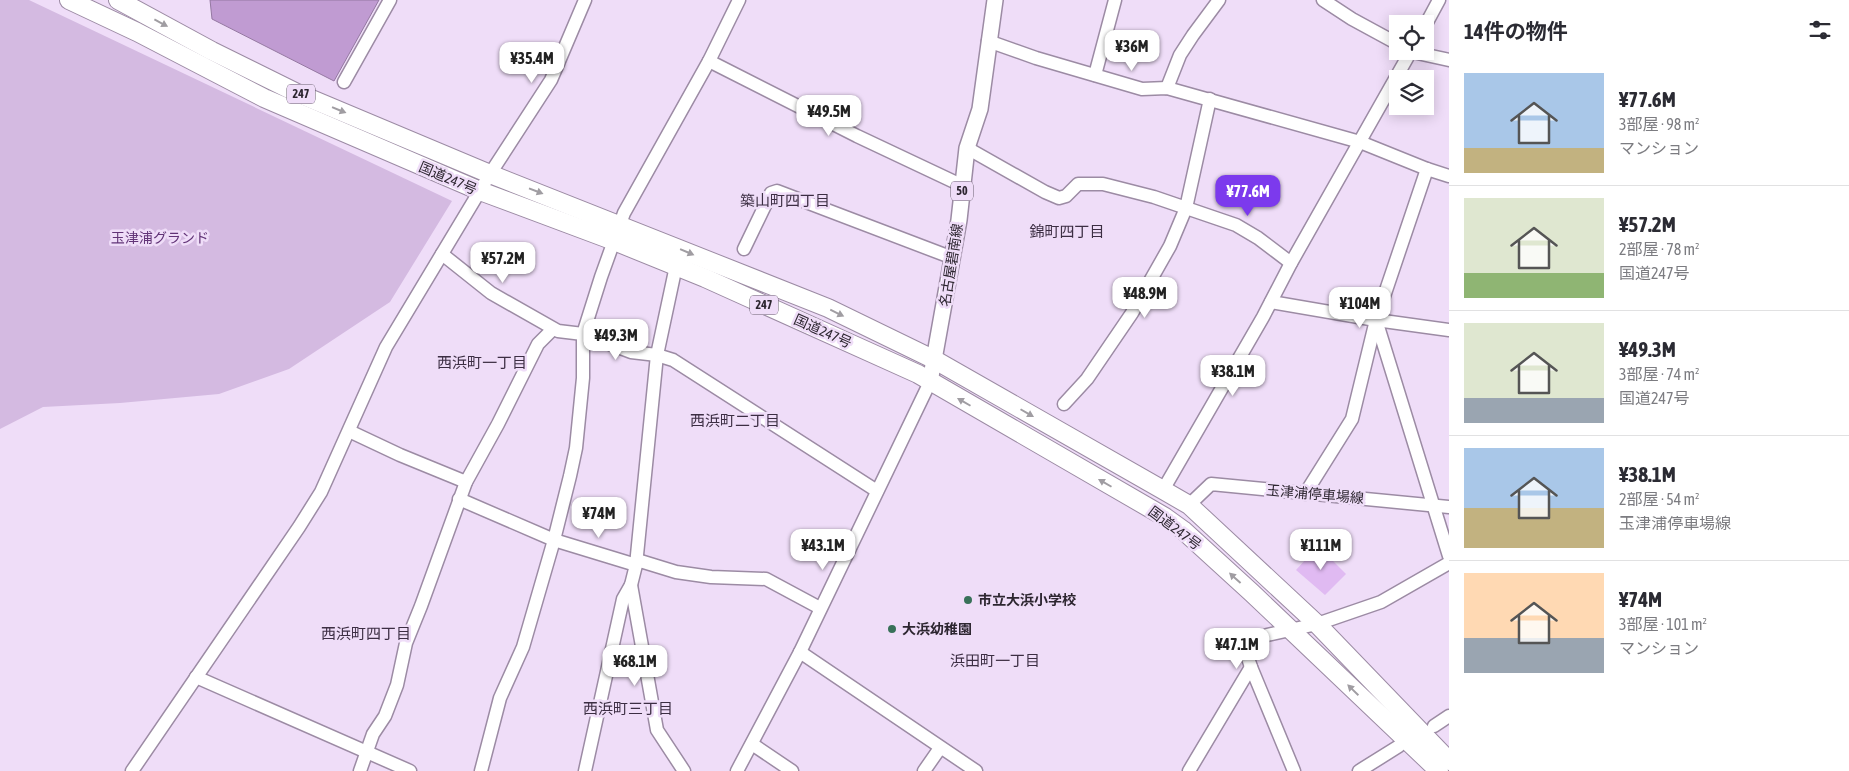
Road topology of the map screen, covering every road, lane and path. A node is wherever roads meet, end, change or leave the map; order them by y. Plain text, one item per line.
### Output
1 (69, 0) edge
2 (118, 0) edge
3 (390, 0) edge
4 (585, 0) edge
5 (739, 0) edge
6 (994, 0) edge
7 (1115, 0) edge
8 (1219, 0) edge
9 (1324, 0) edge
10 (1439, 0) edge
11 (1431, 15) edge
12 (1389, 39) edge
13 (988, 41) junction
14 (1434, 57) edge
15 (709, 60) junction
16 (1406, 60) edge
17 (1449, 60) edge
18 (1095, 75) junction
19 (344, 82) dead end
20 (1167, 88) junction
21 (1210, 99) junction
22 (1360, 142) junction
23 (968, 148) junction
24 (1426, 169) junction
25 (490, 174) junction
26 (1449, 176) edge
27 (963, 186) junction
28 (480, 191) junction
29 (1186, 208) junction
30 (620, 224) junction
31 (614, 241) junction
32 (744, 250) dead end
33 (442, 254) junction
34 (953, 258) junction
35 (1291, 263) junction
36 (676, 266) junction
37 (1271, 302) junction
38 (1376, 320) junction
39 (554, 329) junction
40 (1449, 330) edge
41 (583, 334) junction
42 (657, 355) junction
43 (936, 360) junction
44 (930, 382) junction
45 (1064, 404) dead end
46 (348, 431) junction
47 (466, 482) junction
48 (1163, 490) junction
49 (877, 491) junction
50 (1304, 494) junction
51 (459, 499) junction
52 (1433, 504) junction
53 (1189, 505) junction
54 (1449, 506) edge
55 (554, 540) junction
56 (1449, 556) edge
57 (636, 562) junction
58 (1449, 563) edge
59 (631, 585) junction
60 (820, 608) junction
61 (1317, 624) junction
62 (1291, 630) junction
63 (800, 652) junction
64 (1250, 667) junction
65 (196, 677) junction
66 (1449, 716) edge
67 (1434, 726) dead end
68 (752, 744) junction
69 (1399, 746) dead end
70 (940, 748) junction
71 (366, 752) junction
72 (1449, 761) edge
73 (132, 771) edge
74 (360, 771) edge
75 (410, 771) edge
76 (481, 771) edge
77 (585, 771) edge
78 (684, 771) edge
79 (737, 771) edge
80 (792, 771) edge
81 (924, 771) edge
82 (976, 771) edge
83 (1189, 771) edge
84 (1294, 771) edge
85 (1359, 771) edge
86 (1439, 771) edge

1 - 28 highway, 国道247号 / 247
2 -> 25 highway, 国道247号 / 247
3 - 19 street
4 - 25 street
5 - 15 street
6 - 13 main road, 名古屋碧南線 / 50
7 - 18 street
8 - 20 street
9 - 12 street
10 - 11 street
13 - 18 street
13 - 23 main road, 名古屋碧南線 / 50
14 - 17 street
15 - 27 street
15 - 30 street
16 - 22 street
18 - 20 street
20 - 21 street
21 - 22 street
21 - 29 street
22 - 24 street
22 - 35 street
23 - 27 main road, 名古屋碧南線 / 50
23 - 29 street
24 - 26 street
24 - 38 street
25 - 28 street
25 -> 30 highway, 国道247号 / 247
27 - 34 main road, 名古屋碧南線 / 50
28 - 31 highway, 国道247号 / 247
28 - 33 street
29 - 35 street
29 - 45 street
30 - 31 street
30 -> 43 highway, 国道247号 / 247
31 - 36 highway, 国道247号 / 247
31 - 41 street
32 - 34 street
33 - 39 street
33 - 46 street
34 - 43 main road, 名古屋碧南線 / 50
35 - 37 street
36 - 42 street
36 - 44 highway, 国道247号 / 247
37 - 38 street
37 - 48 street
38 - 40 street
38 - 50 street
38 - 52 street
39 - 41 street
39 - 47 street
41 - 42 street
41 - 55 street
42 - 49 street
42 - 57 street
43 - 44 main road, 名古屋碧南線 / 50
43 -> 48 highway, 国道247号 / 247
44 - 49 street
62 -> 44 highway, 国道247号 / 247
46 - 47 street
46 - 65 street
47 - 51 street
48 - 53 highway, 国道247号 / 247
49 - 60 street
50 - 52 street, 玉津浦停車場線
50 - 53 street, 玉津浦停車場線
51 - 55 street
51 - 71 street
52 - 54 street, 玉津浦停車場線
52 - 56 street
53 - 61 highway, 国道247号 / 247
55 - 57 street
55 - 76 street
57 - 59 street
57 - 60 street
58 - 61 street
59 - 77 street
59 - 78 street
60 - 63 street
61 - 62 street
61 - 72 highway, 国道247号 / 247
62 - 64 street
86 -> 62 highway, 国道247号 / 247
63 - 68 street
63 - 70 street
64 - 83 street
64 - 84 street
65 - 71 street
65 - 73 street
66 - 67 street
68 - 79 street
68 - 80 street
69 - 85 street
70 - 81 street
70 - 82 street
71 - 74 street
71 - 75 street

